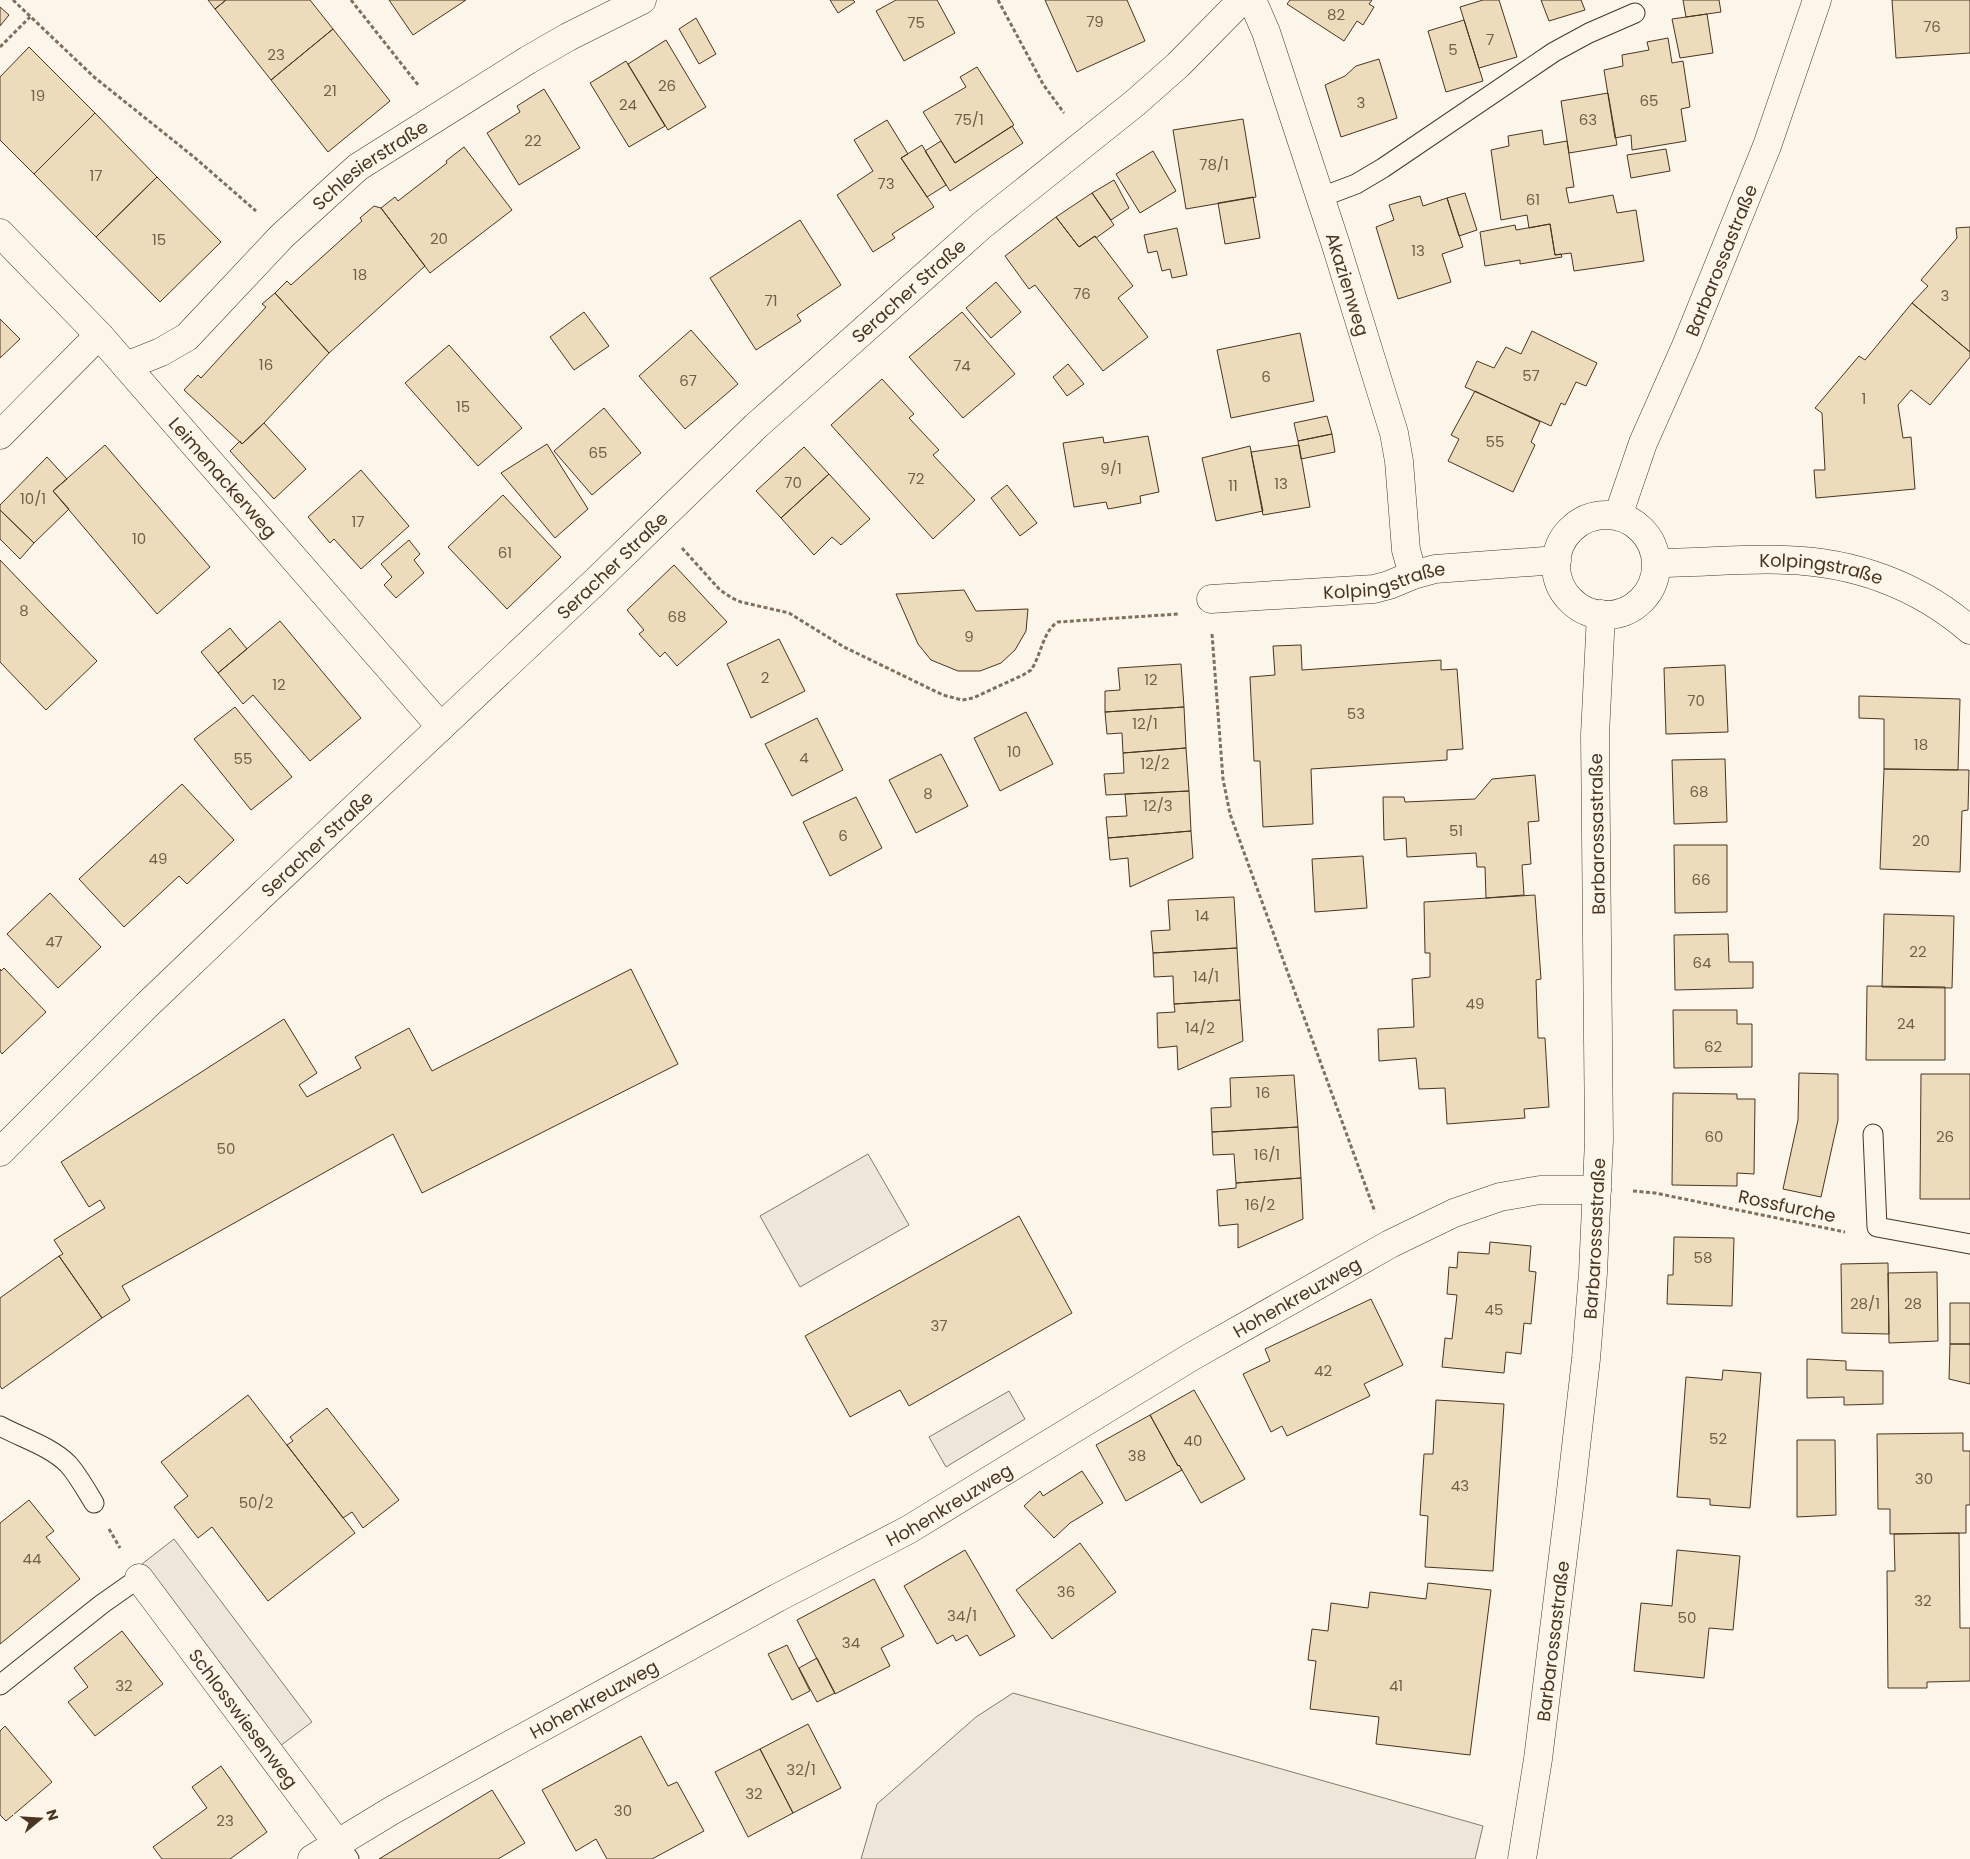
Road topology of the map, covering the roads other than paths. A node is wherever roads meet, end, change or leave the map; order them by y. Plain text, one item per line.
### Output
1 (642, 0) edge
2 (1242, 0) edge
3 (1252, 0) edge
4 (1817, 0) edge
5 (1635, 13) dead end
6 (1319, 198) junction
7 (0, 233) edge
8 (99, 335) junction
9 (126, 366) junction
10 (0, 435) edge
11 (1618, 516) junction
12 (1557, 560) junction
13 (1657, 564) junction
14 (1413, 575) junction
15 (1211, 599) road end
16 (1601, 614) junction
17 (1965, 617) edge
18 (441, 727) junction
19 (1873, 1134) dead end
20 (0, 1152) edge
21 (1597, 1190) junction
22 (1970, 1244) edge
23 (0, 1426) edge
24 (94, 1503) road end
25 (139, 1578) joint
26 (0, 1685) edge
27 (343, 1851) edge
28 (312, 1859) edge
29 (1522, 1859) edge

1 - 9 street, Schlesierstraße
2 - 18 street, Seracher Straße
3 - 6 street, Akazienweg
4 - 11 street, Barbarossastraße
5 - 6 lane
6 - 14 street, Akazienweg
7 - 8 street, Leimenackerweg
8 - 9 street, Leimenackerweg
8 - 10 street
9 - 18 street, Leimenackerweg
11 - 12 street
11 - 13 street
12 - 14 street, Kolpingstraße
12 - 16 street
13 - 16 street
13 - 17 street, Kolpingstraße
14 - 15 street, Kolpingstraße
16 - 21 street, Barbarossastraße
18 - 20 street, Seracher Straße
19 - 22 lane
21 - 27 street, Hohenkreuzweg
21 - 29 street, Barbarossastraße
23 - 24 lane
25 - 26 lane
25 - 27 street, Schlosswiesenweg
27 - 28 street, Hohenkreuzweg

